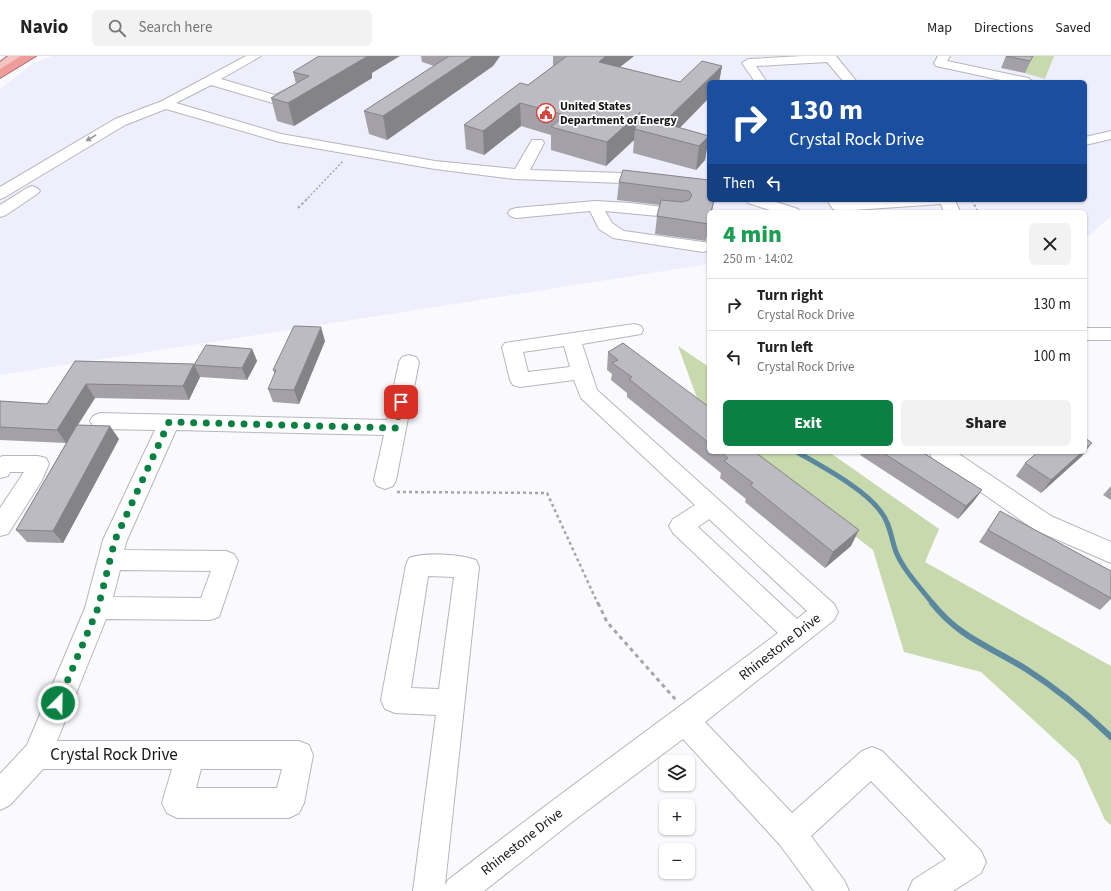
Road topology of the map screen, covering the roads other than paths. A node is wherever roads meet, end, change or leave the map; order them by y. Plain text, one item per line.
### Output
1 (16, 56) edge
2 (30, 56) edge
3 (255, 56) edge
4 (830, 57) edge
5 (942, 60) edge
6 (0, 68) edge
7 (0, 74) edge
8 (209, 80) junction
9 (311, 80) edge
10 (759, 80) edge
11 (849, 80) edge
12 (998, 80) edge
13 (1008, 80) edge
14 (1017, 80) edge
15 (164, 104) junction
16 (1111, 135) edge
17 (1087, 141) edge
18 (537, 143) dead end
19 (524, 168) junction
20 (40, 170) junction
21 (707, 190) edge
22 (0, 194) edge
23 (760, 202) edge
24 (836, 202) edge
25 (905, 202) edge
26 (0, 203) edge
27 (595, 206) junction
28 (786, 210) edge
29 (0, 212) edge
30 (516, 213) dead end
31 (680, 213) edge
32 (703, 247) dead end
33 (634, 330) dead end
34 (1087, 334) edge
35 (1111, 334) edge
36 (571, 339) junction
37 (409, 362) dead end
38 (581, 372) junction
39 (100, 420) dead end
40 (169, 422) junction
41 (396, 428) junction
42 (943, 454) edge
43 (0, 470) edge
44 (385, 480) road end
45 (710, 506) junction
46 (0, 527) edge
47 (1111, 554) edge
48 (110, 560) junction
49 (98, 608) junction
50 (796, 634) junction
51 (451, 703) junction
52 (688, 718) junction
53 (37, 755) junction
54 (191, 756) dead end
55 (0, 795) edge
56 (791, 834) junction
57 (429, 891) edge
58 (459, 891) edge
59 (833, 891) edge
60 (924, 891) edge

1 - 6 main road
2 - 7 highway
3 - 8 street
4 - 10 street
4 - 11 street
5 - 12 street
8 - 9 street
8 - 15 street
13 - 14 street
15 - 19 street
15 -> 20 street
15 - 29 street
16 - 17 street
18 - 19 street
19 - 21 street
20 - 22 street
20 - 26 street
23 - 28 street
24 - 25 street
27 - 30 street
27 - 31 street
27 - 32 street
33 - 36 street
34 - 35 street
36 - 38 street, Rhinestone Drive
36 - 38 street
37 - 41 street
38 - 45 street, Rhinestone Drive
39 - 40 street
40 - 41 street
40 - 48 street, Crystal Rock Drive
41 - 44 street
42 - 47 street
43 - 46 street
45 - 50 street, Rhinestone Drive
45 - 50 street
48 - 49 street, Crystal Rock Drive
48 - 49 street
49 - 53 street, Crystal Rock Drive
50 - 52 street, Rhinestone Drive
51 - 51 street
51 - 57 street
52 - 56 street
52 - 58 street, Rhinestone Drive
53 - 54 street, Crystal Rock Drive
53 - 55 street, Crystal Rock Drive
56 - 59 street
56 - 60 street

